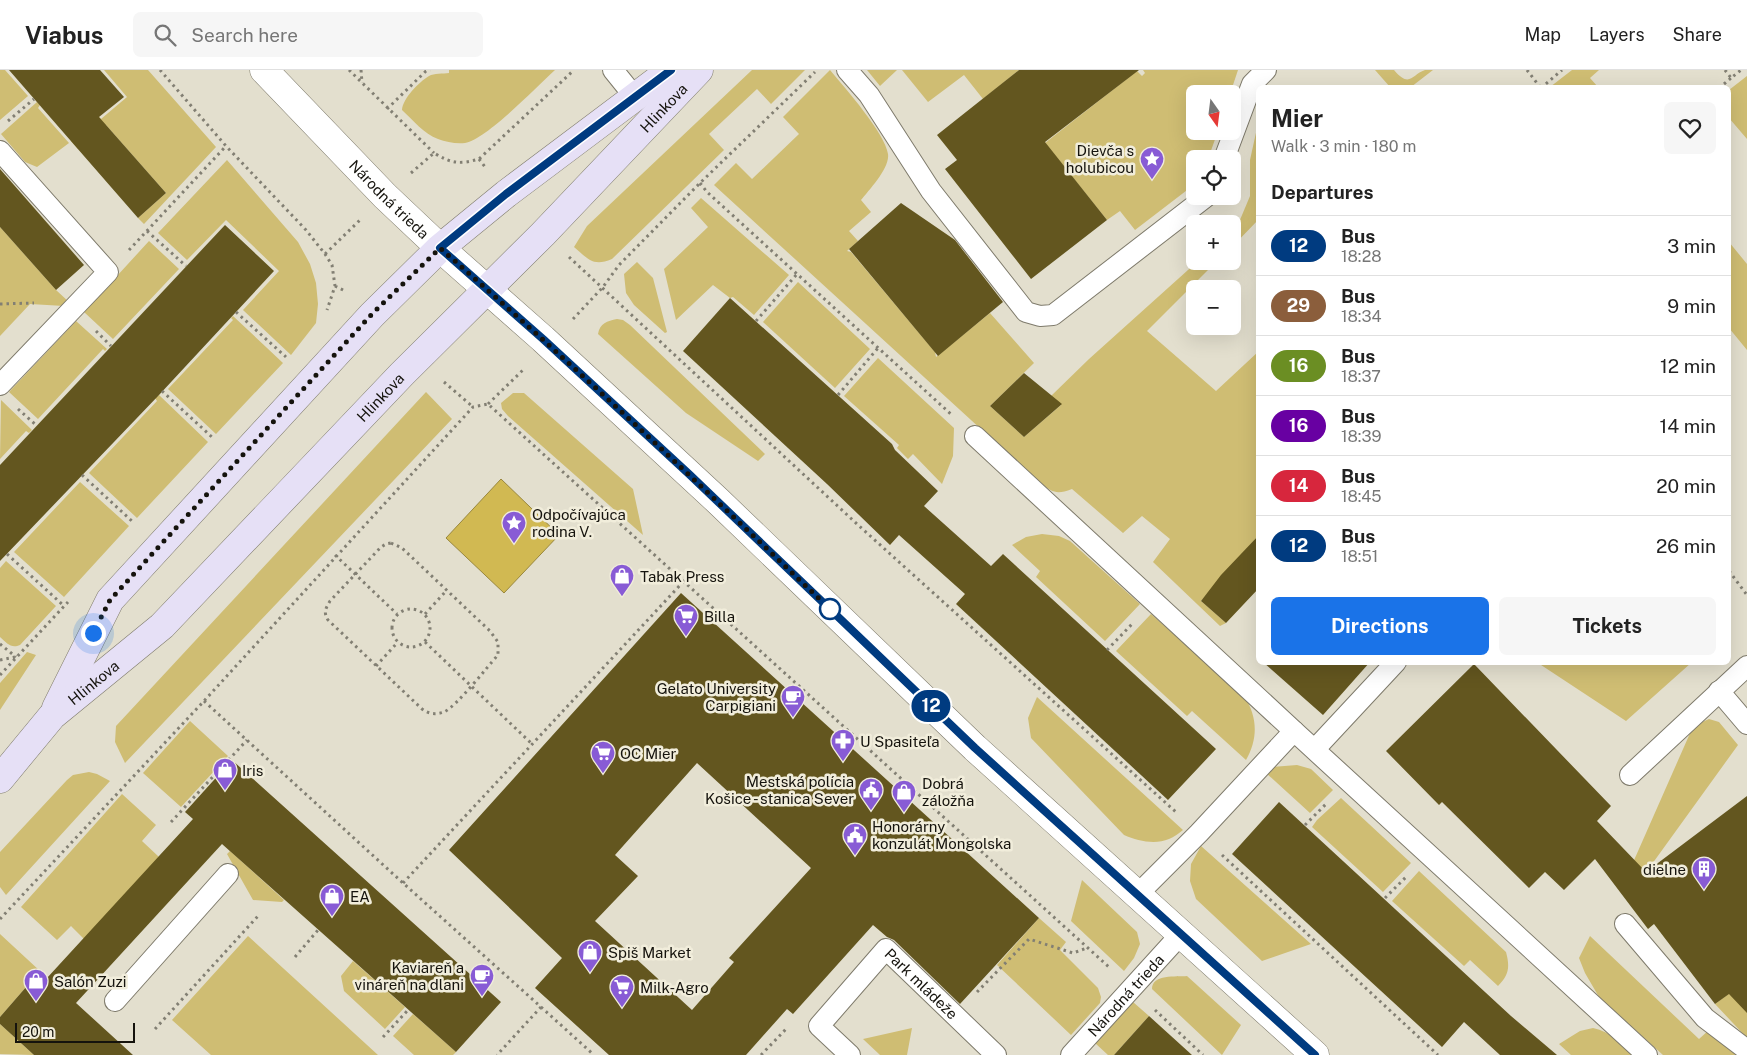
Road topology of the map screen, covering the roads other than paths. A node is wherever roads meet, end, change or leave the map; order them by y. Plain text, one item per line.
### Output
1 (266, 70) edge
2 (613, 70) edge
3 (671, 70) edge
4 (699, 70) edge
5 (847, 70) edge
6 (1266, 70) edge
7 (634, 96) junction
8 (1227, 150) edge
9 (0, 151) edge
10 (1195, 205) edge
11 (440, 248) junction
12 (488, 290) junction
13 (0, 386) edge
14 (974, 436) road end
15 (1393, 665) edge
16 (1747, 666) edge
17 (1719, 691) junction
18 (52, 716) junction
19 (1747, 724) edge
20 (1294, 731) junction
21 (1314, 749) junction
22 (1630, 775) dead end
23 (0, 779) edge
24 (228, 874) dead end
25 (1138, 894) junction
26 (1625, 924) dead end
27 (1181, 934) junction
28 (115, 1001) dead end
29 (1747, 1050) edge
30 (850, 1055) edge
31 (996, 1055) edge
32 (1071, 1055) edge
33 (1315, 1055) edge
34 (1647, 1055) edge

1 - 11 street, Národná trieda
2 - 7 lane
3 - 7 main road, Hlinkova
4 - 12 main road, Hlinkova
5 - 10 lane
6 - 8 lane
7 - 11 main road, Hlinkova
9 - 13 lane
11 - 12 street, Národná trieda
11 - 18 main road, Hlinkova
12 - 18 main road, Hlinkova
12 - 25 street, Národná trieda
14 - 20 lane
15 - 21 lane
16 - 17 lane
17 - 19 lane
17 - 22 lane
18 - 23 main road, Hlinkova
20 - 21 lane
20 - 25 lane
21 - 34 lane
24 - 28 lane
25 - 27 street, Národná trieda
26 - 29 lane
27 - 32 lane, Národná trieda
27 - 33 street, Národná trieda
30 - 31 lane, Park mládeže

